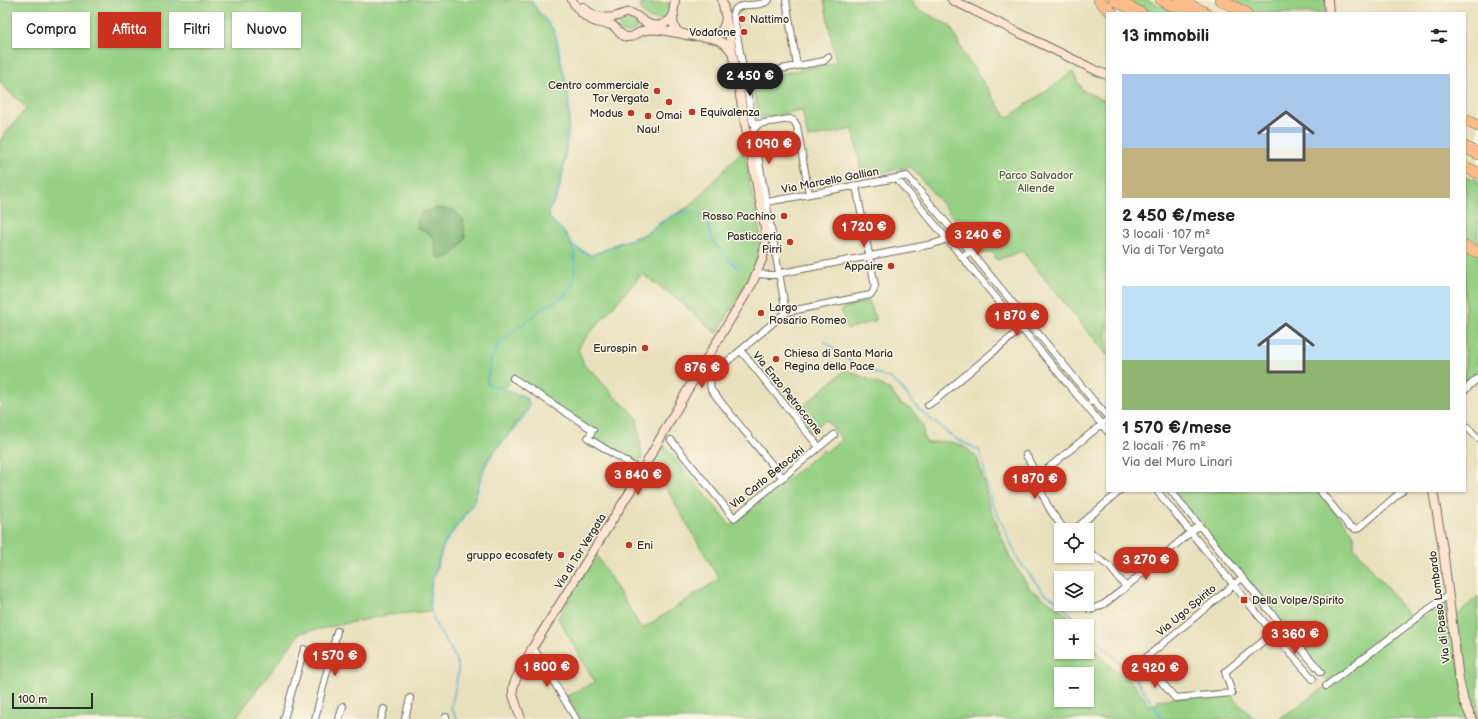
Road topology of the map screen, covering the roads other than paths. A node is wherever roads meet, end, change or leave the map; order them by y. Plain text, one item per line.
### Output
1 (572, 0) edge
2 (578, 0) edge
3 (675, 0) edge
4 (722, 0) edge
5 (769, 0) edge
6 (786, 0) edge
7 (952, 0) edge
8 (1099, 0) edge
9 (1114, 0) edge
10 (1161, 0) edge
11 (1179, 0) edge
12 (1220, 0) edge
13 (1227, 0) edge
14 (1328, 0) edge
15 (1111, 12) edge
16 (1139, 12) edge
17 (1186, 12) edge
18 (1204, 12) edge
19 (1245, 12) edge
20 (1245, 12) edge
21 (1329, 12) edge
22 (620, 15) junction
23 (674, 15) junction
24 (726, 19) junction
25 (616, 29) junction
26 (684, 34) junction
27 (712, 38) junction
28 (732, 51) junction
29 (828, 57) dead end
30 (797, 66) junction
31 (1106, 75) edge
32 (744, 76) junction
33 (1466, 120) edge
34 (752, 121) junction
35 (1478, 126) edge
36 (1466, 139) edge
37 (1478, 145) edge
38 (1466, 148) edge
39 (1478, 154) edge
40 (1466, 167) edge
41 (1478, 173) edge
42 (1466, 175) edge
43 (1478, 176) edge
44 (896, 178) junction
45 (856, 186) junction
46 (809, 194) junction
47 (767, 202) junction
48 (954, 232) junction
49 (947, 238) junction
50 (1466, 247) edge
51 (970, 251) junction
52 (1478, 252) edge
53 (870, 256) junction
54 (962, 257) junction
55 (779, 273) junction
56 (756, 274) junction
57 (786, 312) junction
58 (1022, 328) junction
59 (741, 351) junction
60 (513, 378) dead end
61 (1478, 378) edge
62 (1466, 389) edge
63 (1093, 400) junction
64 (928, 405) dead end
65 (1086, 406) junction
66 (1106, 415) edge
67 (1106, 421) edge
68 (1101, 424) junction
69 (1466, 426) edge
70 (1106, 430) edge
71 (834, 435) dead end
72 (1478, 438) edge
73 (671, 440) dead end
74 (819, 447) junction
75 (1026, 455) dead end
76 (641, 471) junction
77 (782, 477) junction
78 (1036, 477) junction
79 (1119, 492) edge
80 (1171, 492) edge
81 (1321, 492) edge
82 (1401, 492) edge
83 (1433, 492) edge
84 (1159, 493) edge
85 (1381, 499) dead end
86 (1386, 505) junction
87 (1060, 523) edge
88 (1082, 523) edge
89 (1199, 525) junction
90 (1191, 532) junction
91 (1094, 556) edge
92 (1242, 578) junction
93 (1234, 584) junction
94 (1126, 586) junction
95 (1448, 595) junction
96 (1094, 608) edge
97 (1282, 626) junction
98 (337, 631) dead end
99 (1273, 633) junction
100 (533, 648) junction
101 (304, 649) dead end
102 (1321, 672) dead end
103 (1313, 679) dead end
104 (1326, 686) dead end
105 (410, 698) dead end
106 (343, 706) dead end
107 (384, 709) dead end
108 (284, 719) edge
109 (315, 719) edge
110 (339, 719) edge
111 (381, 719) edge
112 (405, 719) edge
113 (522, 719) edge
114 (576, 719) edge
115 (1472, 719) edge

1 - 25 main road
2 - 22 main road
3 - 23 main road
4 - 24 main road, Via di Tor Vergata
5 - 32 street, Via di Tor Vergata
6 - 30 street
7 - 31 main road
8 - 15 highway
9 - 16 highway
10 - 17 highway
11 - 18 highway
12 - 19 highway
13 - 20 highway
14 - 21 main road
22 - 23 main road
22 - 25 street
23 - 26 main road
24 - 27 main road
24 - 28 main road, Via di Tor Vergata
25 - 26 main road
26 - 27 main road
27 - 28 main road
28 - 34 main road, Via di Tor Vergata
29 - 30 street
30 - 32 street
32 - 34 street, Via di Tor Vergata
33 - 35 highway
34 - 46 street
34 - 47 street, Via di Tor Vergata
34 - 56 main road, Via di Tor Vergata
36 - 37 highway
38 - 39 highway
40 - 41 highway
42 - 43 highway
44 - 45 street, Via Marcello Gallian
44 - 48 street, Via Marcello Gallian
44 - 49 street, Via Marcello Gallian
45 - 46 street, Via Marcello Gallian
45 - 53 street
46 - 47 street, Via Marcello Gallian
47 - 55 street, Via di Tor Vergata
48 - 49 street
48 - 51 street, Via Marcello Gallian
49 - 53 street
49 - 54 street, Via Marcello Gallian
50 - 52 highway
51 - 54 street
51 - 63 street, Via Marcello Gallian
53 - 55 street
53 - 57 street
54 - 58 street, Via Marcello Gallian
55 - 56 street
55 - 57 street, Via di Tor Vergata
56 - 76 main road, Via di Tor Vergata
57 - 59 street
58 - 64 street
58 - 65 street, Via Marcello Gallian
59 - 74 street, Via Enzo Petraccone
59 - 77 street
60 - 76 street
61 - 62 street
63 - 65 street
63 - 66 street, Via Marcello Gallian
65 - 68 street, Via Marcello Gallian
67 - 68 street
68 - 70 street, Via Marcello Gallian
68 - 78 street
69 - 72 street
71 - 74 street, Via Carlo Betocchi
73 - 77 street, Via Carlo Betocchi
74 - 77 street, Via Carlo Betocchi
75 - 78 street
76 - 100 main road, Via di Tor Vergata
78 - 87 street
79 - 88 street
80 - 89 street
81 - 86 street
82 - 86 street
83 - 95 main road, Via di Passo Lombardo
84 - 90 street
85 - 86 street
89 - 90 street
89 - 92 street
90 - 93 street
90 - 94 street
91 - 94 street
92 - 93 street, Via Ugo Spirito
92 - 97 street
93 - 99 street
93 - 99 street, Via Ugo Spirito
94 - 96 street
95 - 104 street
95 - 115 main road, Via di Passo Lombardo
97 - 99 street
97 - 102 street
98 - 109 street
99 - 103 street
100 - 113 main road, Via di Tor Vergata
100 - 114 street
101 - 108 street
105 - 112 street
106 - 110 street
107 - 111 street

